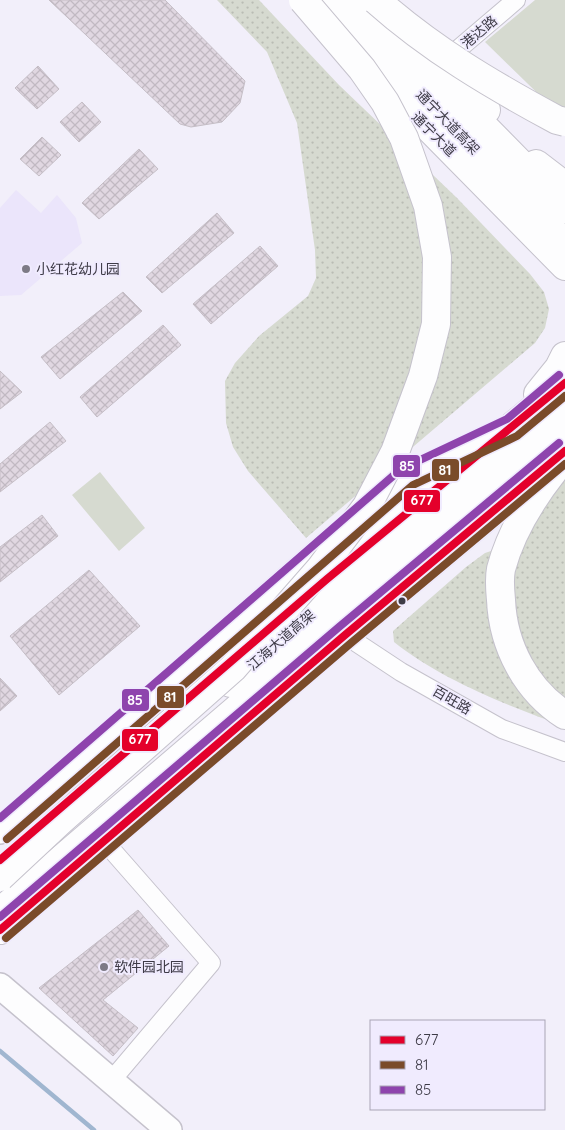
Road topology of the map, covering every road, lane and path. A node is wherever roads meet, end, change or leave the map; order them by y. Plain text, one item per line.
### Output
1 (304, 0) edge
2 (332, 0) edge
3 (359, 0) edge
4 (376, 0) edge
5 (382, 0) edge
6 (516, 0) edge
7 (441, 63) junction
8 (565, 122) edge
9 (536, 164) junction
10 (565, 186) edge
11 (565, 193) edge
12 (565, 209) edge
13 (560, 254) edge
14 (565, 272) edge
15 (565, 356) edge
16 (565, 383) edge
17 (565, 402) edge
18 (512, 427) junction
19 (565, 434) edge
20 (565, 451) edge
21 (565, 457) edge
22 (345, 636) junction
23 (565, 715) edge
24 (565, 752) edge
25 (0, 831) edge
26 (104, 841) junction
27 (0, 860) edge
28 (0, 877) edge
29 (0, 882) edge
30 (0, 912) edge
31 (0, 930) edge
32 (0, 986) edge
33 (111, 1081) junction
34 (169, 1130) edge

1 - 13 main road, 通宁大道
1 - 28 main road, bridge
2 - 13 main road, 通宁大道高架
3 - 12 main road, 通宁大道高架
4 - 8 main road, bridge
5 - 7 main road
6 - 7 street, 港达路
7 - 9 main road
9 - 10 main road
9 - 11 main road
13 - 14 main road
15 - 18 main road
16 - 18 main road
17 - 29 main road, 江海大道高架
18 - 25 street
18 - 27 main road
19 - 30 main road, 江海大道高架
20 - 22 main road
21 - 23 main road
22 - 24 street, 百旺路
22 - 26 main road
26 - 31 main road
26 - 33 street
32 - 33 street
33 - 34 street

